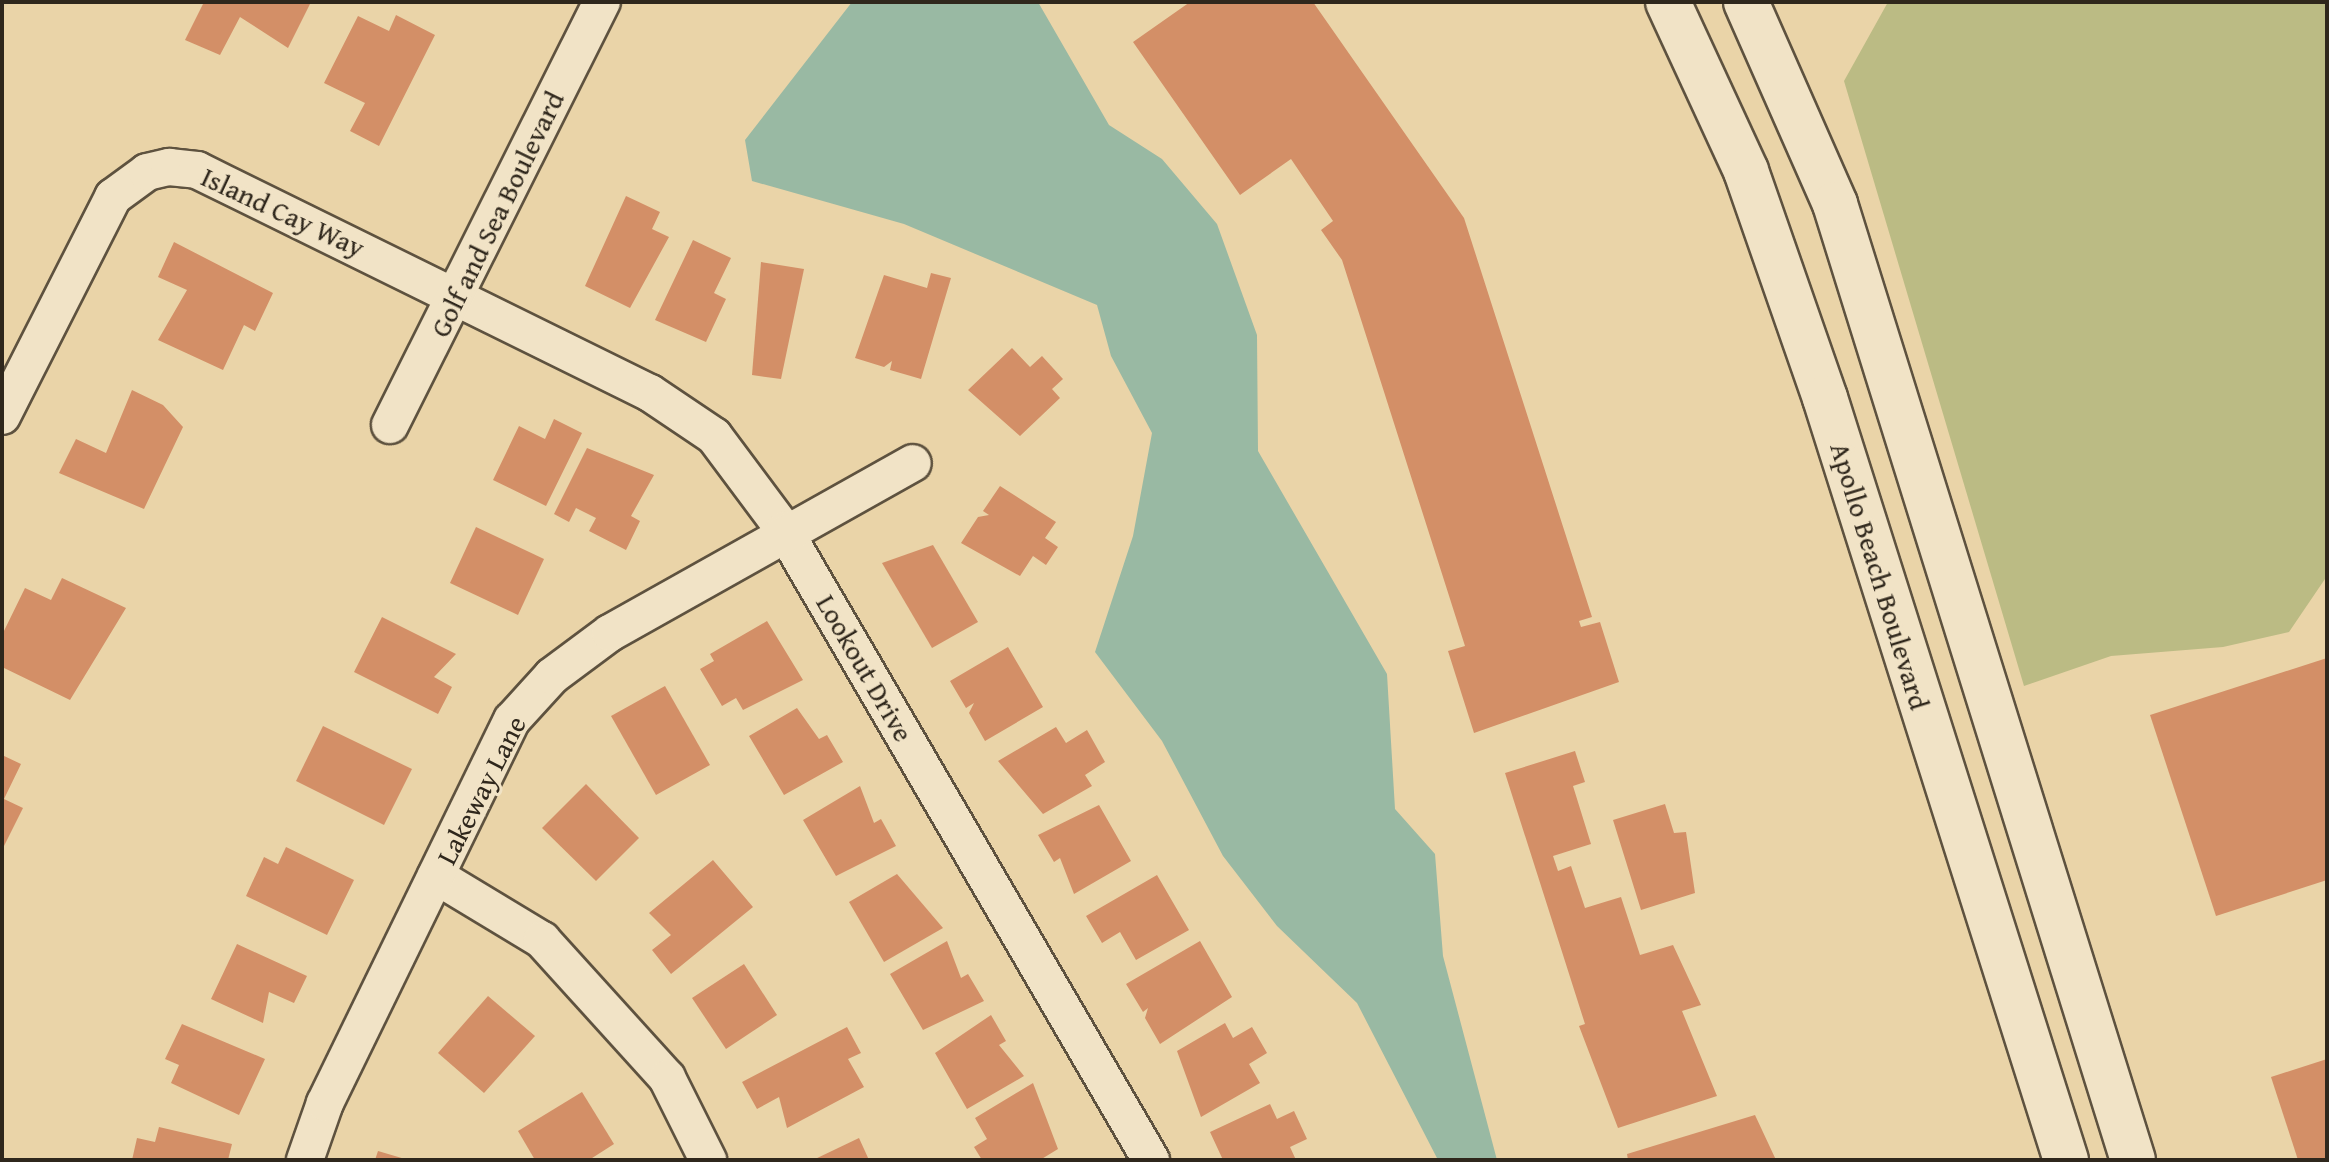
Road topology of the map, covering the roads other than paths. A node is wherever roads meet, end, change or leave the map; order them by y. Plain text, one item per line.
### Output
1 (602, 2) edge
2 (1668, 2) edge
3 (1746, 2) edge
4 (458, 295) junction
5 (2, 416) edge
6 (390, 425) dead end
7 (913, 463) dead end
8 (784, 530) junction
9 (436, 876) junction
10 (305, 1160) edge
11 (708, 1160) edge
12 (1151, 1160) edge
13 (2066, 1160) edge
14 (2133, 1160) edge

1 - 4 street, Golf and Sea Boulevard
2 - 13 main road, Apollo Beach Boulevard
3 - 14 main road
4 - 5 street, Island Cay Way
4 - 6 street, Golf and Sea Boulevard
4 - 8 street, Lookout Drive
7 - 8 street, Lakeway Lane
8 - 9 street, Lakeway Lane
8 - 12 street, Lookout Drive
9 - 10 street, Lakeway Lane
9 - 11 street

